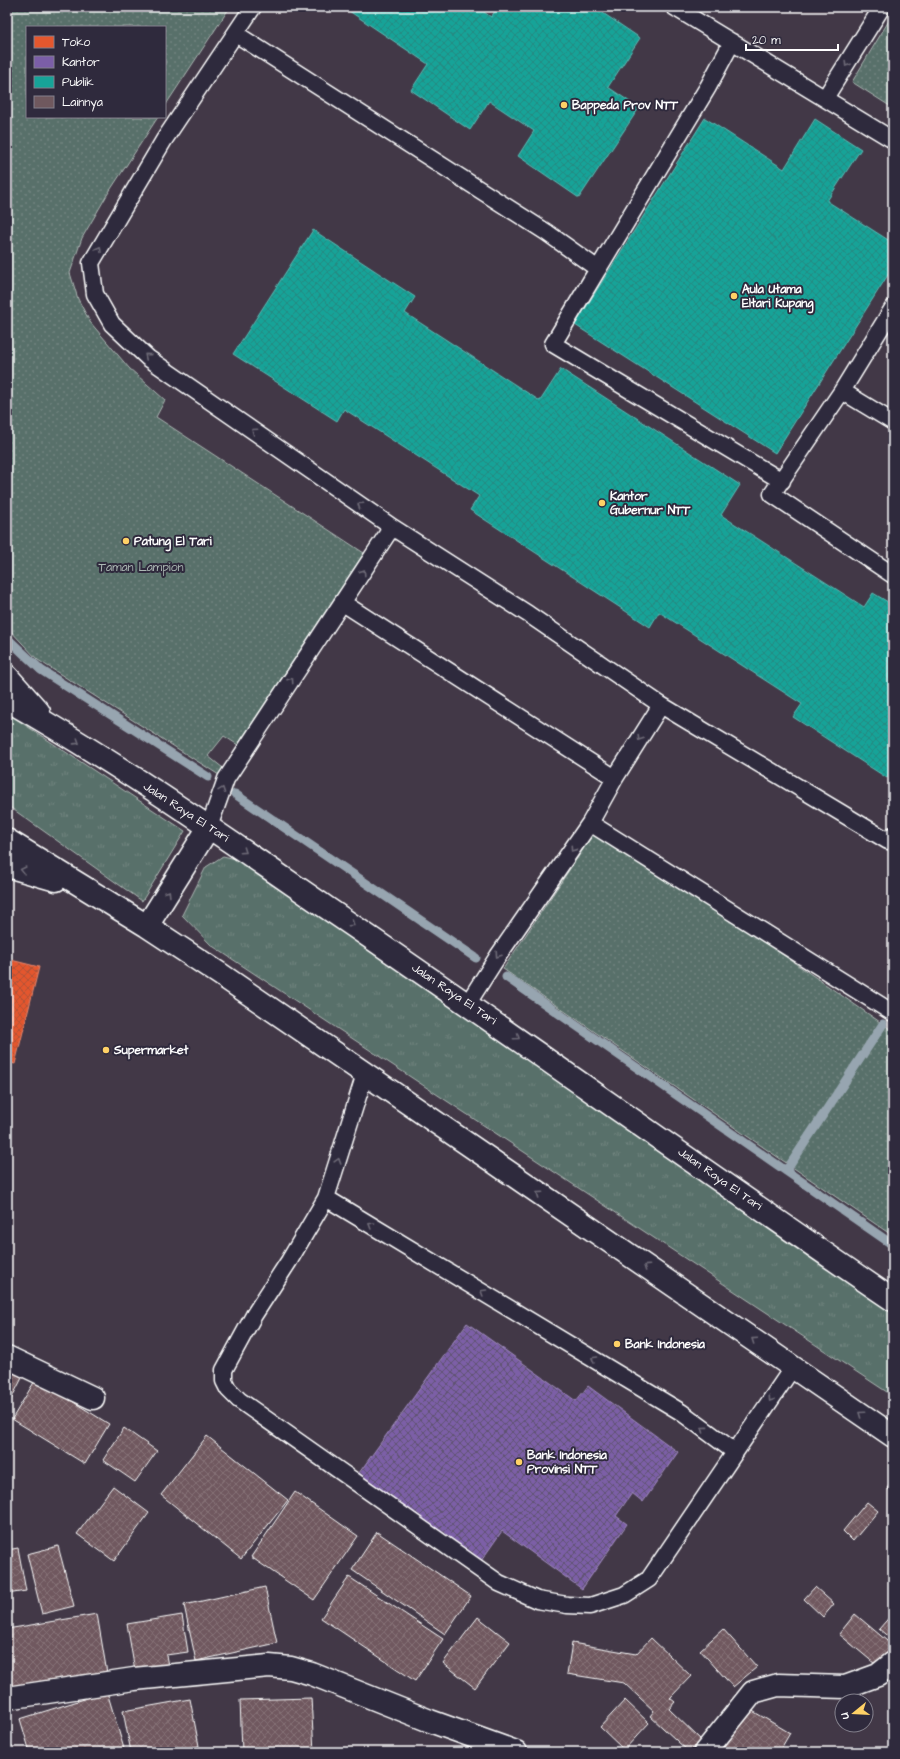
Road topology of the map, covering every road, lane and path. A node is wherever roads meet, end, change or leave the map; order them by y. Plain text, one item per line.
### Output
1 (253, 7) edge
2 (674, 7) edge
3 (882, 7) edge
4 (236, 34) junction
5 (732, 42) junction
6 (824, 98) junction
7 (893, 140) edge
8 (598, 269) junction
9 (893, 308) edge
10 (842, 391) junction
11 (893, 422) edge
12 (782, 481) junction
13 (392, 527) junction
14 (893, 575) edge
15 (343, 603) junction
16 (7, 676) edge
17 (7, 700) edge
18 (661, 705) junction
19 (52, 726) junction
20 (615, 778) junction
21 (590, 823) junction
22 (208, 827) junction
23 (893, 835) edge
24 (7, 840) edge
25 (7, 866) edge
26 (87, 890) junction
27 (147, 926) junction
28 (468, 1003) junction
29 (893, 1013) edge
30 (365, 1074) junction
31 (326, 1198) junction
32 (892, 1298) edge
33 (7, 1357) edge
34 (793, 1367) junction
35 (93, 1398) dead end
36 (893, 1436) edge
37 (735, 1452) junction
38 (893, 1663) edge
39 (7, 1698) edge
40 (510, 1750) edge
41 (705, 1752) edge

1 - 4 lane
2 - 5 lane
3 -> 6 lane
4 - 8 lane
13 -> 4 lane
5 - 6 lane
5 - 8 lane
6 - 7 lane
8 - 12 lane
9 - 10 lane
10 - 11 lane
10 - 12 lane
12 - 14 lane
15 -> 13 lane
13 - 18 lane
15 - 20 lane
22 -> 15 lane
16 - 19 main road
17 - 19 main road, Jalan Raya El Tari
18 -> 20 lane
18 - 23 lane
19 -> 22 main road, Jalan Raya El Tari
20 - 21 lane
21 -> 28 lane
21 - 29 lane
27 -> 22 main road
22 -> 28 main road, Jalan Raya El Tari
24 - 26 main road
26 -> 25 main road
26 - 27 main road
27 - 30 main road
28 -> 32 main road, Jalan Raya El Tari
31 -> 30 lane
34 -> 30 main road
37 -> 31 lane
31 - 37 lane
33 - 35 main road
36 -> 34 main road
34 -> 37 lane
38 - 41 main road
39 - 40 main road

